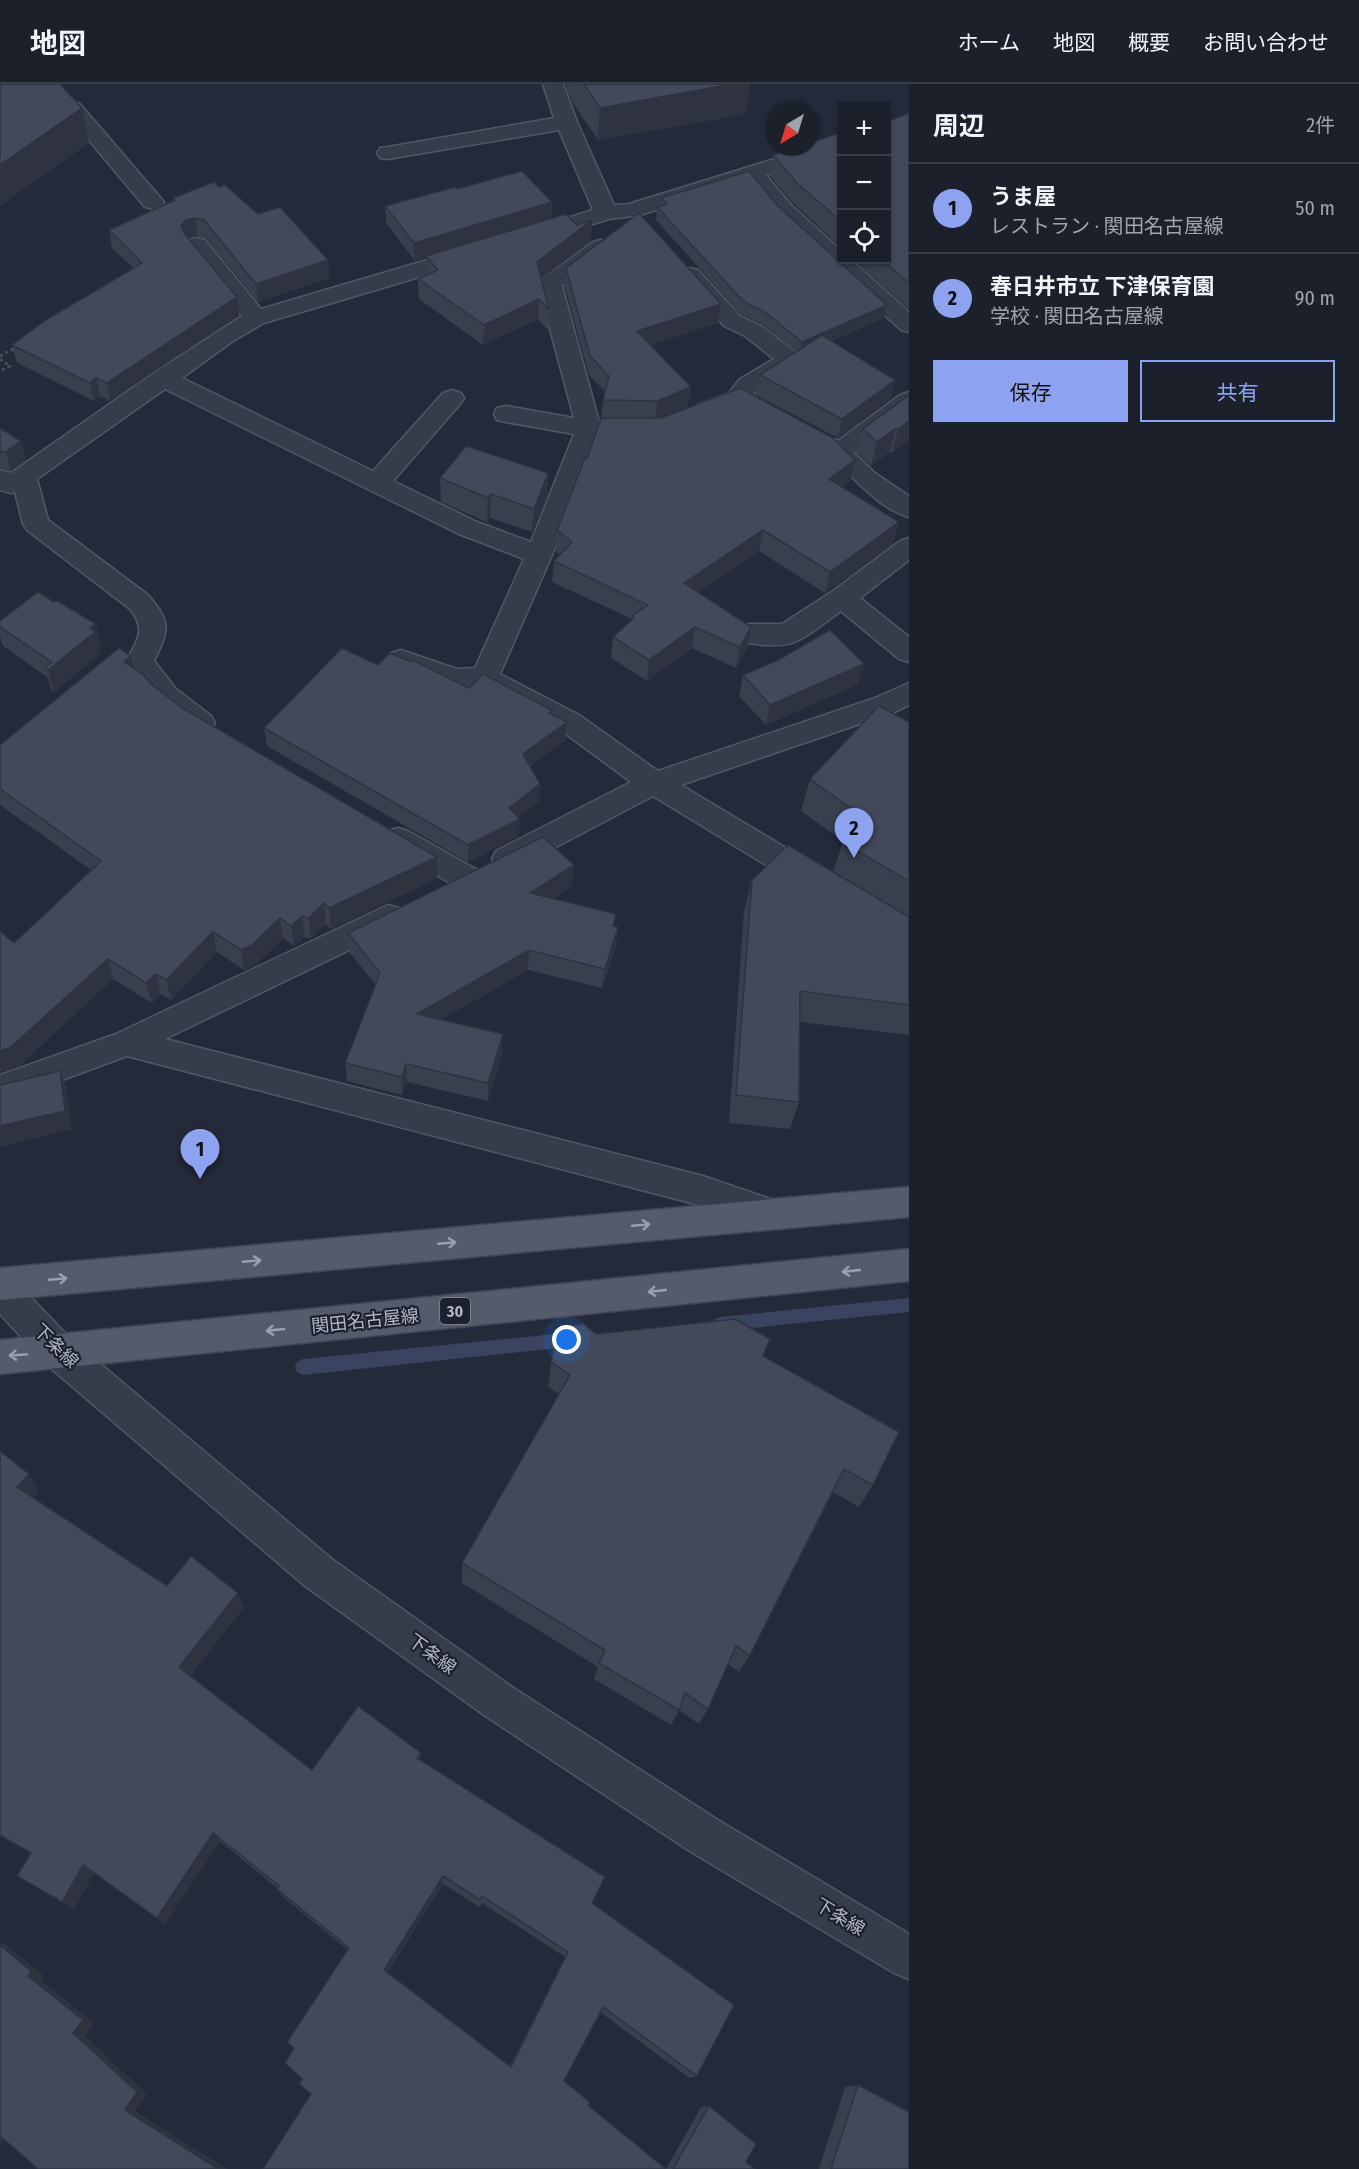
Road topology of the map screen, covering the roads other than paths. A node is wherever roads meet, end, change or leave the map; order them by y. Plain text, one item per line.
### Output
1 (553, 84) edge
2 (0, 104) edge
3 (566, 122) junction
4 (837, 146) edge
5 (388, 153) dead end
6 (752, 172) junction
7 (153, 202) dead end
8 (606, 213) junction
9 (638, 217) junction
10 (197, 246) edge
11 (676, 260) edge
12 (256, 318) junction
13 (909, 325) edge
14 (163, 378) junction
15 (452, 398) dead end
16 (909, 400) edge
17 (506, 414) dead end
18 (688, 418) edge
19 (589, 429) junction
20 (635, 430) edge
21 (798, 430) edge
22 (839, 452) junction
23 (12, 477) edge
24 (376, 482) junction
25 (909, 508) edge
26 (909, 547) edge
27 (539, 555) junction
28 (842, 598) junction
29 (749, 634) edge
30 (909, 652) edge
31 (401, 660) edge
32 (484, 678) junction
33 (909, 693) edge
34 (226, 738) edge
35 (654, 783) junction
36 (375, 827) edge
37 (468, 879) junction
38 (838, 893) edge
39 (127, 1043) junction
40 (0, 1089) edge
41 (909, 1202) edge
42 (767, 1213) junction
43 (909, 1265) edge
44 (0, 1286) edge
45 (59, 1352) junction
46 (0, 1357) edge
47 (909, 1958) edge

1 - 3 street
2 - 7 street
3 - 5 street
3 - 8 street
4 - 6 street
6 - 9 street
6 - 13 street
8 - 9 street
8 - 12 street
9 - 19 street
10 - 12 street
11 - 18 street
12 - 14 street
14 - 23 street
14 - 24 street
15 - 24 street
16 - 22 street
17 - 19 street
19 - 20 street
19 - 27 street
21 - 22 street
22 - 25 street
23 - 34 street
24 - 27 street
26 - 28 street
27 - 32 street
28 - 29 street
28 - 30 street
31 - 32 street
32 - 35 street
33 - 35 street
35 - 37 street
35 - 38 street
36 - 37 street
37 - 39 street
39 - 40 street
39 - 42 street
41 - 42 main road
44 -> 42 main road
43 -> 45 main road, 関田名古屋線 / 30
44 - 45 street, 下条線
45 -> 46 main road, 関田名古屋線 / 30
45 - 47 street, 下条線

